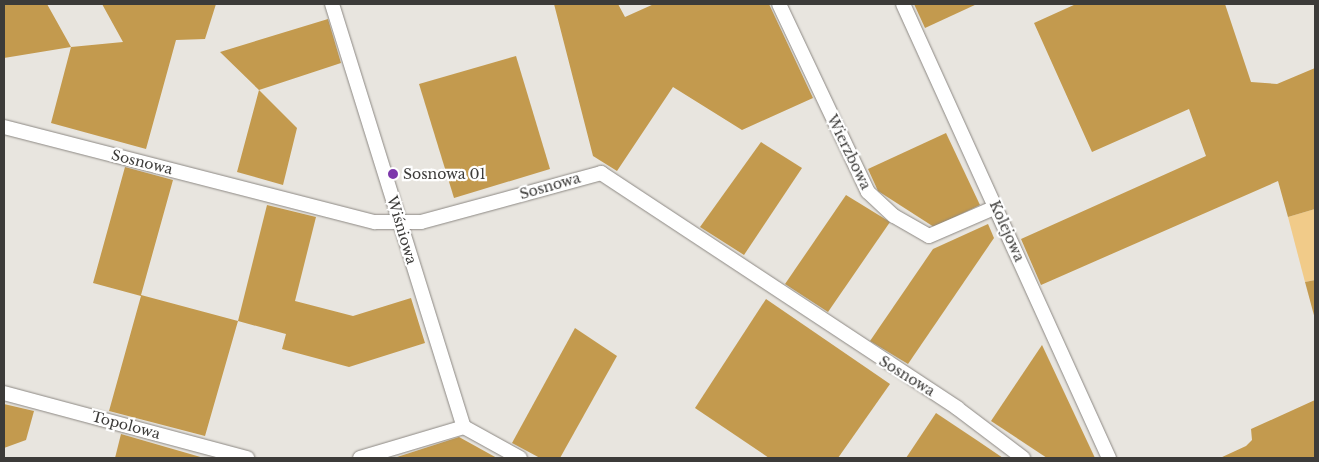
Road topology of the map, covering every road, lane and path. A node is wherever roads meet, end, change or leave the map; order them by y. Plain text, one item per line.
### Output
1 (332, 4) edge
2 (779, 4) edge
3 (903, 4) edge
4 (4, 127) edge
5 (996, 207) junction
6 (400, 224) junction
7 (4, 393) edge
8 (464, 427) junction
9 (214, 454) edge
10 (247, 458) edge
11 (360, 458) edge
12 (520, 458) edge
13 (1024, 458) edge
14 (1109, 458) edge

1 - 6 street, Wiśniowa
2 - 5 street, Wierzbowa
3 - 5 street, Kolejowa
4 - 6 street, Sosnowa
5 - 14 street, Kolejowa
6 - 8 street, Wiśniowa
6 - 13 street, Sosnowa
7 - 9 street, Topolowa
8 - 11 street
8 - 12 street
9 - 10 street, Topolowa

